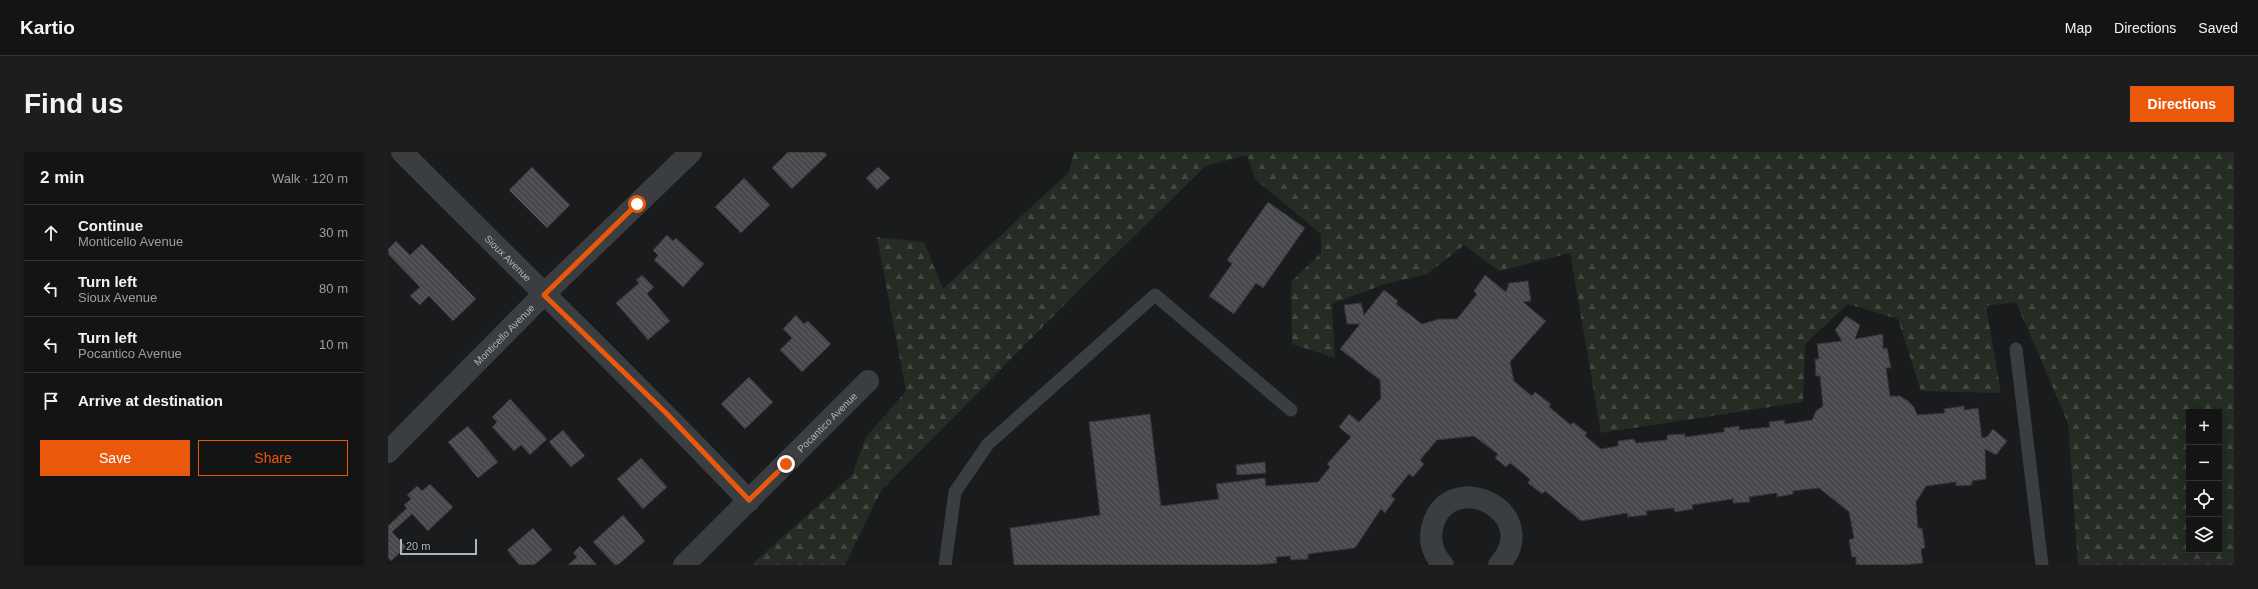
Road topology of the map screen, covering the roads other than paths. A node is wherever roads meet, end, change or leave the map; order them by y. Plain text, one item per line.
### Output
1 (402, 152) edge
2 (691, 152) edge
3 (544, 295) junction
4 (2016, 349) dead end
5 (868, 381) dead end
6 (1291, 410) dead end
7 (388, 452) edge
8 (749, 500) junction
9 (684, 565) edge
10 (945, 565) edge
11 (1443, 565) edge
12 (1499, 565) edge
13 (2042, 565) edge

1 - 3 street, Sioux Avenue
2 - 3 street, Monticello Avenue
3 - 7 street, Monticello Avenue
3 - 8 street, Sioux Avenue
4 - 13 lane
5 - 8 street, Pocantico Avenue
6 - 10 lane
8 - 9 street, Pocantico Avenue
11 - 12 street

